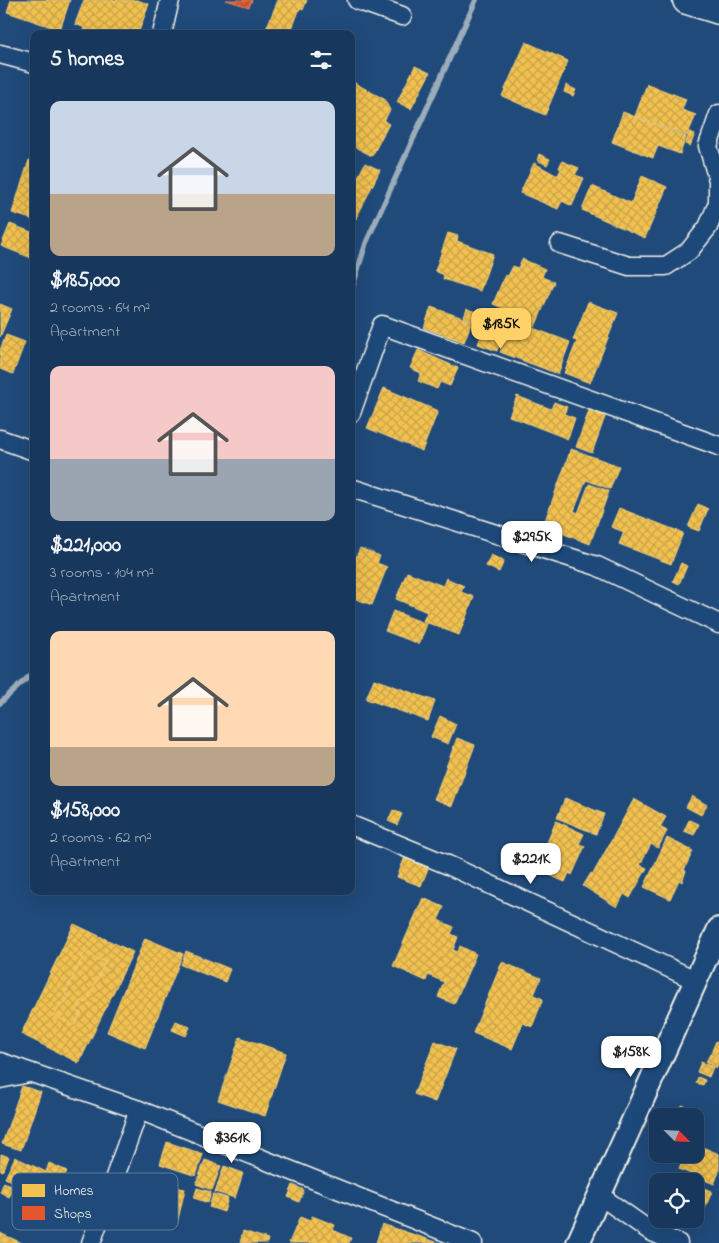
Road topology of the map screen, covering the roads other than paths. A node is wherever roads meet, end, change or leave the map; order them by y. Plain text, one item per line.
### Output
1 (170, 0) edge
2 (358, 0) edge
3 (687, 0) edge
4 (719, 10) edge
5 (402, 16) dead end
6 (163, 30) edge
7 (0, 54) edge
8 (30, 62) edge
9 (719, 114) edge
10 (560, 244) dead end
11 (355, 402) edge
12 (0, 439) edge
13 (719, 446) edge
14 (30, 450) edge
15 (355, 489) edge
16 (719, 624) edge
17 (355, 827) edge
18 (719, 929) edge
19 (695, 980) junction
20 (0, 1062) edge
21 (29, 1073) junction
22 (0, 1079) edge
23 (139, 1110) junction
24 (116, 1173) edge
25 (599, 1195) junction
26 (96, 1230) edge
27 (91, 1243) edge
28 (473, 1243) edge
29 (578, 1243) edge
30 (678, 1243) edge

1 - 6 street
2 - 5 street
3 - 4 highway
7 - 8 street
9 - 10 street
11 - 13 street
12 - 14 street
15 - 16 street
17 - 19 street
18 - 19 street
19 - 25 street
20 - 21 street
21 - 22 street
21 - 23 street
23 - 24 street
23 - 28 street
25 - 29 street
25 - 30 street
26 - 27 street

